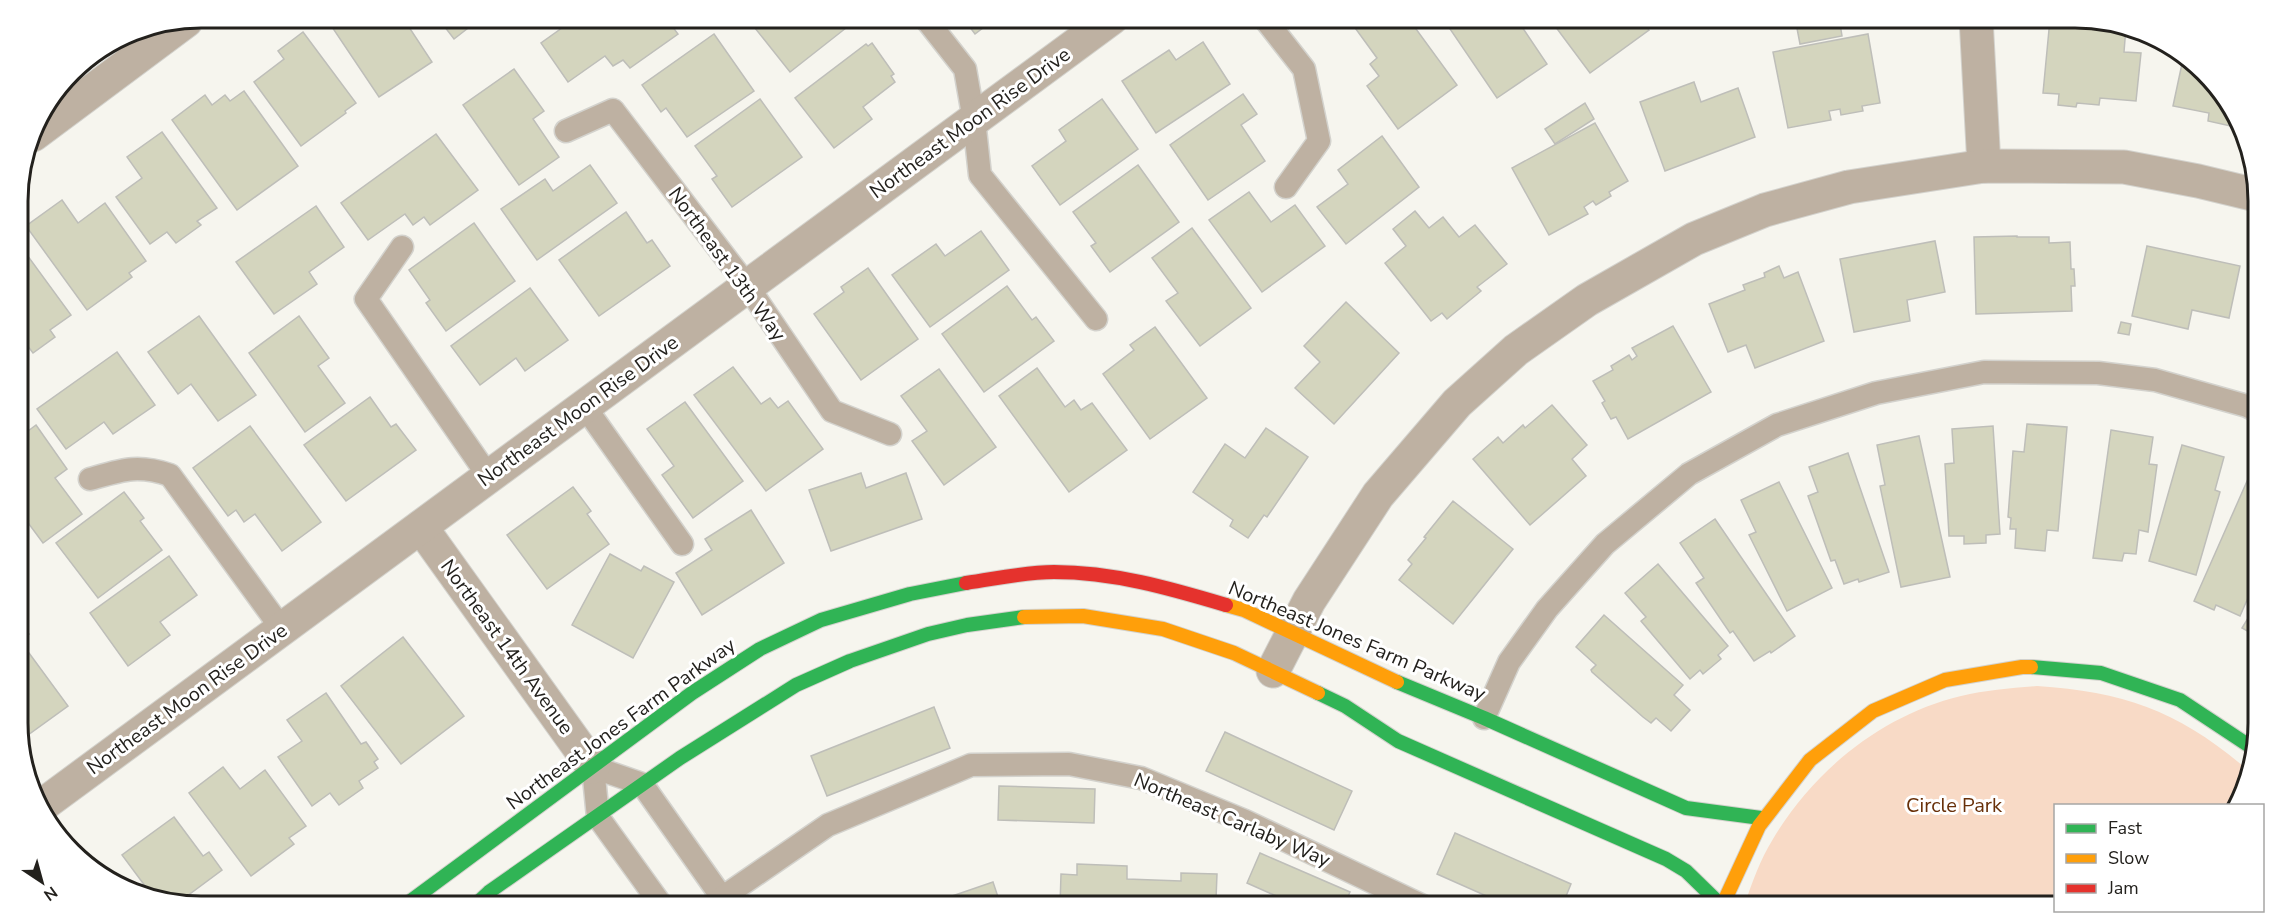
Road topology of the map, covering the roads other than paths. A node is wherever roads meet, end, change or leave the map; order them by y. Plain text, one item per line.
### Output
1 (934, 29) edge
2 (1097, 29) edge
3 (1273, 29) edge
4 (1977, 29) edge
5 (164, 33) edge
6 (110, 61) edge
7 (50, 119) edge
8 (974, 120) junction
9 (566, 131) dead end
10 (1984, 166) junction
11 (1286, 187) dead end
12 (2247, 193) edge
13 (402, 247) dead end
14 (748, 287) junction
15 (1096, 319) dead end
16 (2248, 406) edge
17 (585, 407) junction
18 (890, 434) dead end
19 (489, 477) junction
20 (90, 479) dead end
21 (422, 527) junction
22 (682, 544) dead end
23 (282, 629) junction
24 (1293, 632) junction
25 (1273, 671) junction
26 (1484, 718) junction
27 (2246, 742) edge
28 (592, 767) junction
29 (642, 784) junction
30 (48, 801) edge
31 (598, 817) junction
32 (1761, 818) junction
33 (1401, 895) edge
34 (1711, 895) edge
35 (1725, 895) edge
36 (418, 896) edge
37 (485, 896) edge
38 (655, 896) edge
39 (715, 896) edge
40 (730, 896) edge

1 - 8 lane
2 - 8 street, Northeast Moon Rise Drive
3 - 11 lane
4 - 10 street
5 - 6 street
6 - 7 street
8 - 14 street, Northeast Moon Rise Drive
8 - 15 lane
9 - 14 lane, Northeast 13th Way
10 - 12 street
10 - 24 street
13 - 19 lane
14 - 17 street, Northeast Moon Rise Drive
14 - 18 lane, Northeast 13th Way
16 - 26 lane
17 - 19 street, Northeast Moon Rise Drive
17 - 22 lane
19 - 21 street, Northeast Moon Rise Drive
20 - 23 lane
21 - 23 street, Northeast Moon Rise Drive
21 - 28 street, Northeast 14th Avenue
23 - 30 street, Northeast Moon Rise Drive
24 - 25 street
24 - 26 street, Northeast Jones Farm Parkway
24 - 28 street, Northeast Jones Farm Parkway
25 - 29 street
25 - 34 street
26 - 32 street, Northeast Jones Farm Parkway
27 - 32 street
28 - 29 lane
28 - 31 lane, Northeast 14th Avenue
28 - 36 street, Northeast Jones Farm Parkway
29 - 31 street
29 - 39 lane
31 - 37 street
31 - 38 lane, Northeast 14th Avenue
32 - 35 street
33 - 40 lane, Northeast Carlaby Way

